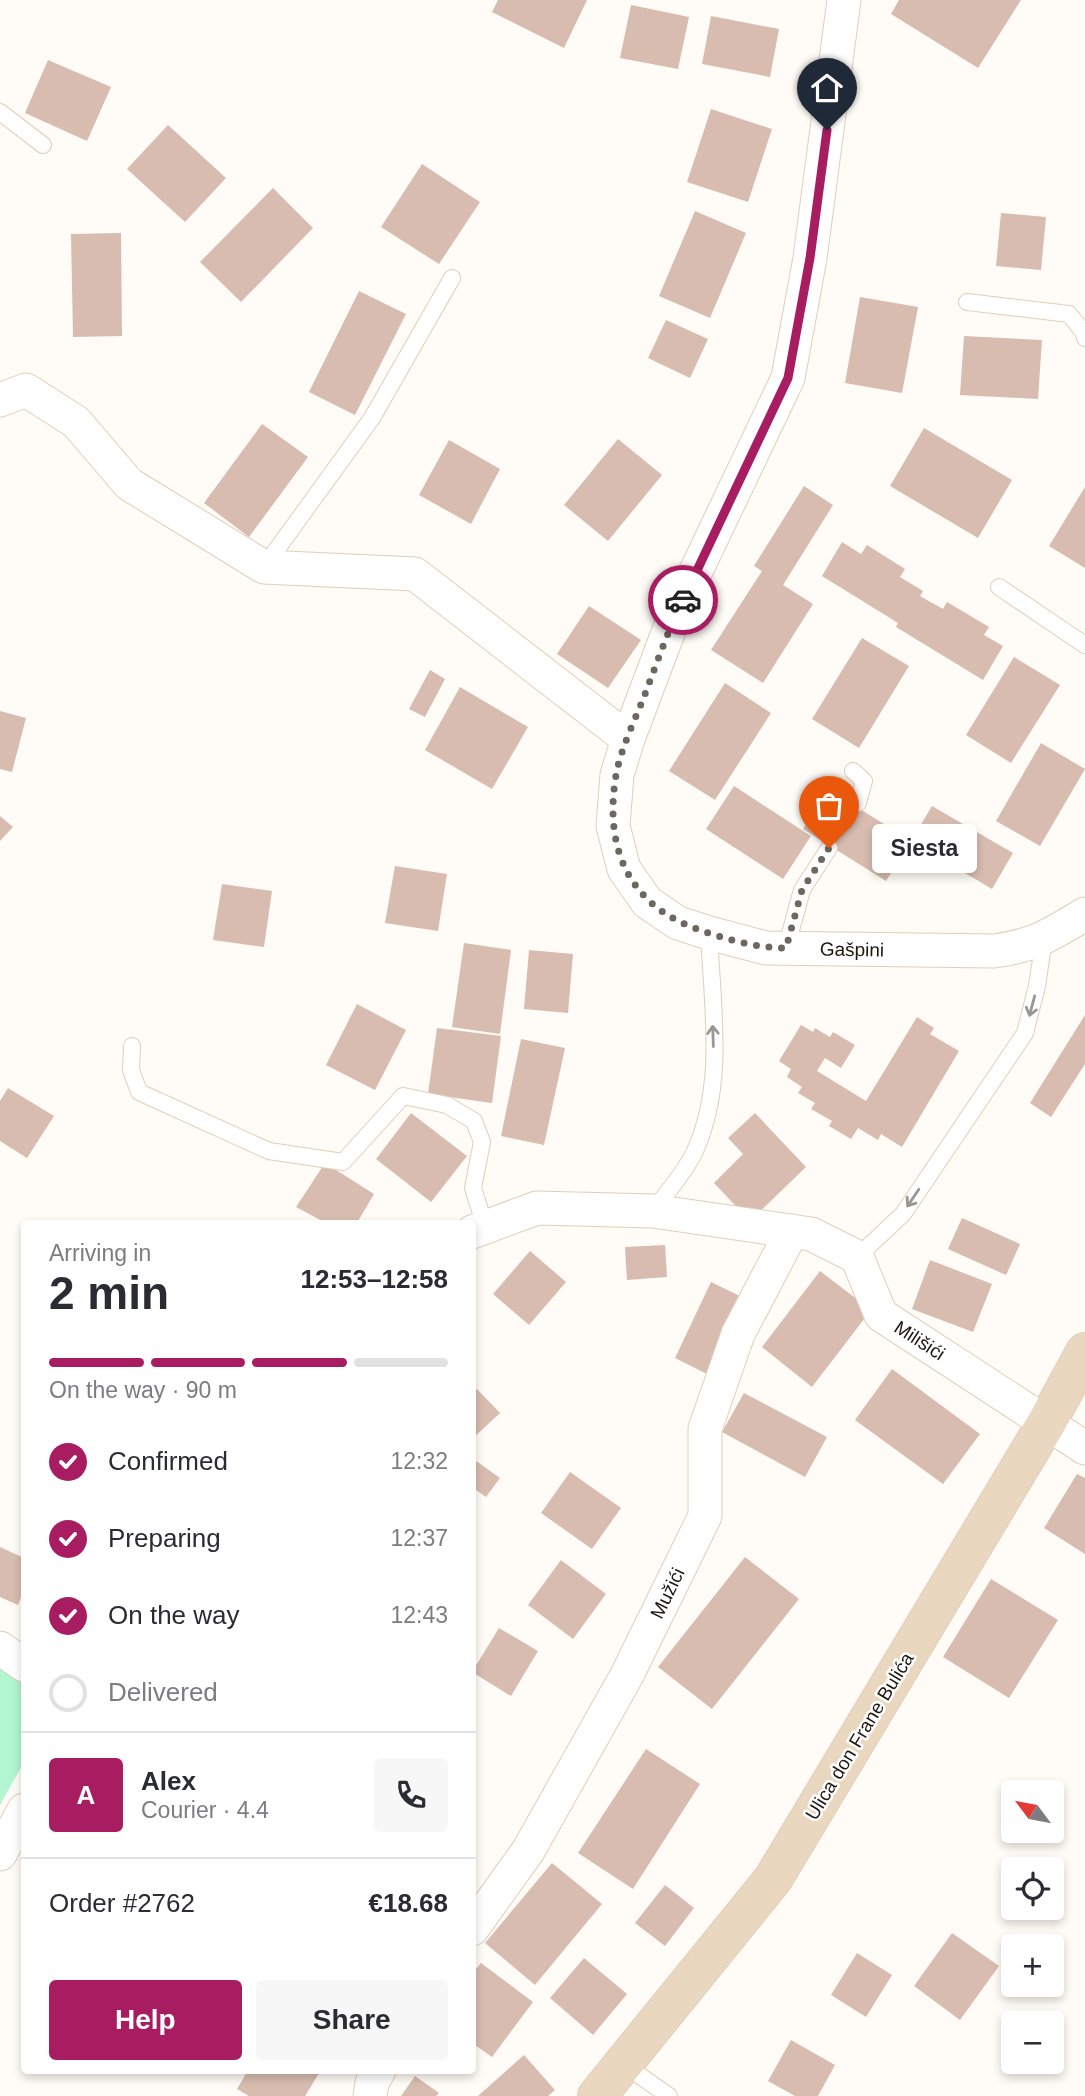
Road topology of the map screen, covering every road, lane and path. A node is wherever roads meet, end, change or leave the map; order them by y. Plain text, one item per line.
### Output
1 (844, 0) edge
2 (0, 111) edge
3 (43, 145) dead end
4 (452, 278) dead end
5 (967, 302) dead end
6 (1085, 338) edge
7 (0, 400) edge
8 (264, 567) junction
9 (999, 587) dead end
10 (1085, 645) edge
11 (628, 739) junction
12 (853, 771) dead end
13 (858, 803) dead end
14 (829, 848) dead end
15 (1085, 914) edge
16 (709, 933) junction
17 (1044, 939) junction
18 (786, 948) junction
19 (132, 1046) dead end
20 (653, 1211) junction
21 (479, 1229) edge
22 (792, 1231) junction
23 (857, 1257) junction
24 (1085, 1352) edge
25 (1047, 1422) junction
26 (1085, 1448) edge
27 (0, 1647) edge
28 (21, 1663) edge
29 (21, 1816) edge
30 (0, 1854) edge
31 (476, 1923) edge
32 (623, 2064) junction
33 (377, 2074) edge
34 (370, 2096) edge
35 (597, 2096) edge
36 (669, 2096) edge

1 - 11 street, Gašpini
2 - 3 lane
4 - 8 lane
5 - 6 lane
7 - 8 street
8 - 11 street
9 - 10 lane
11 - 16 street, Gašpini
12 - 13 lane
14 - 18 lane
15 - 17 street, Gašpini
16 - 18 street, Gašpini
20 -> 16 lane
17 - 18 street, Gašpini
17 -> 23 lane
19 - 21 lane
20 - 21 street
20 - 22 street
22 - 23 street
22 - 31 street, Mužići
23 - 25 street, Milišići
24 - 25 street, Ulica don Frane Bulića
25 - 26 street, Milišići
25 - 32 street, Ulica don Frane Bulića
27 - 28 street
29 - 30 street
32 - 35 street, Ulica don Frane Bulića
32 - 36 lane
33 - 34 street

